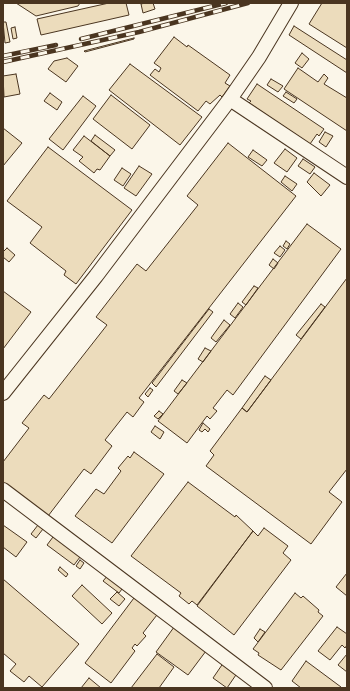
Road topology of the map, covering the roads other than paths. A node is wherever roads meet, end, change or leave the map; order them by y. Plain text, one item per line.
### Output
1 (291, 3) edge
2 (230, 99) junction
3 (347, 177) edge
4 (3, 393) edge
5 (3, 490) edge
6 (265, 688) edge

1 - 2 street
2 - 3 street
2 - 4 street
5 - 6 street

